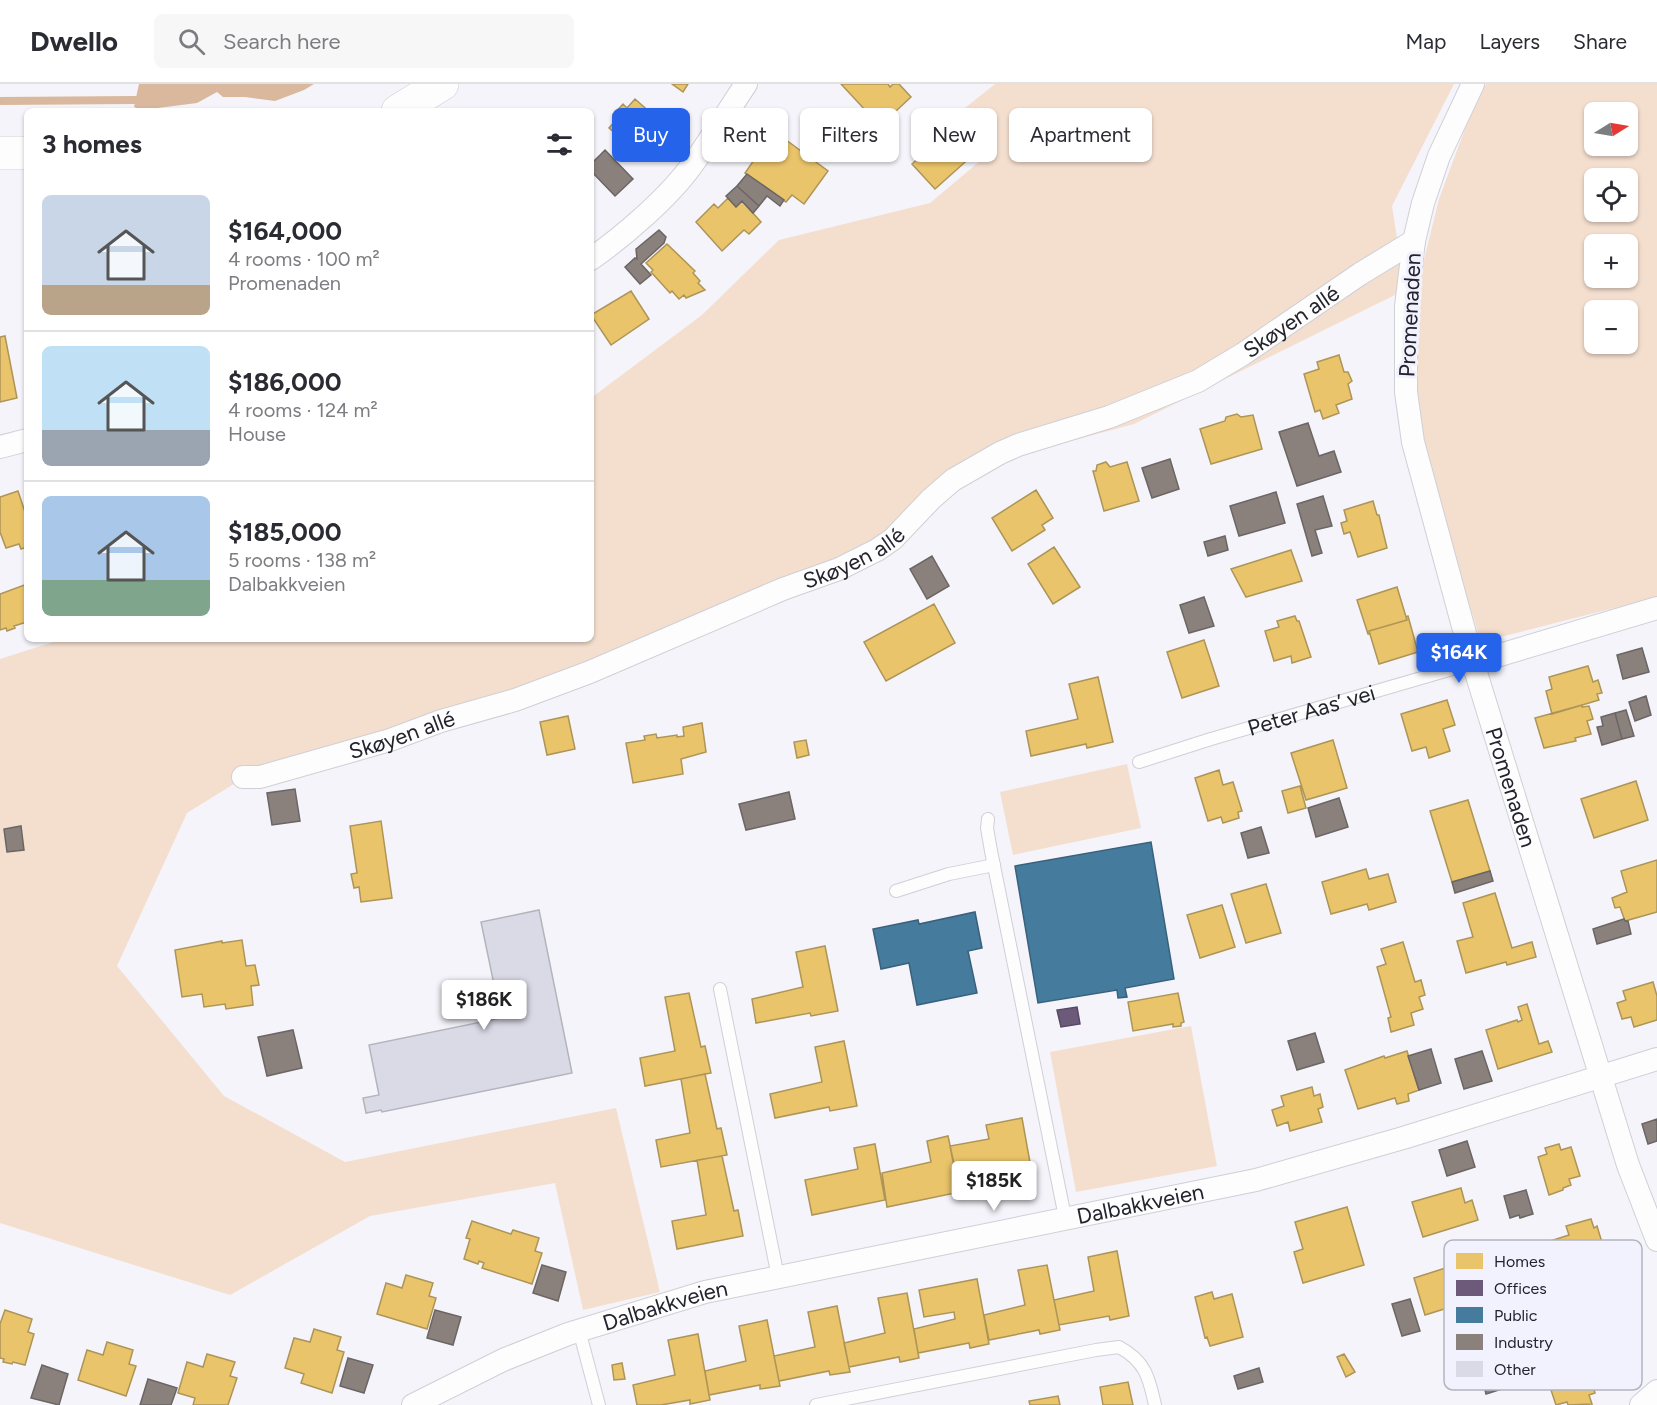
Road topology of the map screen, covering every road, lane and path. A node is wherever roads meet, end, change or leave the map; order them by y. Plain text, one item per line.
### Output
1 (442, 84) edge
2 (746, 84) edge
3 (1473, 84) edge
4 (403, 108) edge
5 (0, 153) edge
6 (24, 153) edge
7 (1414, 241) junction
8 (594, 257) edge
9 (24, 441) edge
10 (0, 447) edge
11 (1657, 608) edge
12 (1473, 663) junction
13 (1139, 762) dead end
14 (243, 777) dead end
15 (988, 819) dead end
16 (994, 865) junction
17 (896, 891) dead end
18 (720, 989) dead end
19 (1657, 1059) edge
20 (1601, 1076) junction
21 (1065, 1217) junction
22 (1657, 1240) edge
23 (778, 1277) junction
24 (579, 1330) junction
25 (1657, 1391) edge
26 (412, 1405) edge
27 (599, 1405) edge
28 (816, 1405) edge
29 (1155, 1405) edge
30 (1641, 1405) edge

1 - 4 main road
2 - 8 street
3 - 7 street, Promenaden
5 - 6 main road
7 - 12 street, Promenaden
7 - 14 street, Skøyen allé
9 - 10 street
11 - 12 street, Peter Aas’ vei
12 - 13 lane, Peter Aas’ vei
12 - 20 street, Promenaden
15 - 16 lane
16 - 17 lane
16 - 21 lane
18 - 23 lane
19 - 20 street, Dalbakkveien
20 - 21 street, Dalbakkveien
20 - 22 street, Promenaden
21 - 23 street, Dalbakkveien
23 - 24 street, Dalbakkveien
24 - 26 street, Dalbakkveien
24 - 27 lane, Dalbakkveien
25 - 30 street
28 - 29 lane

